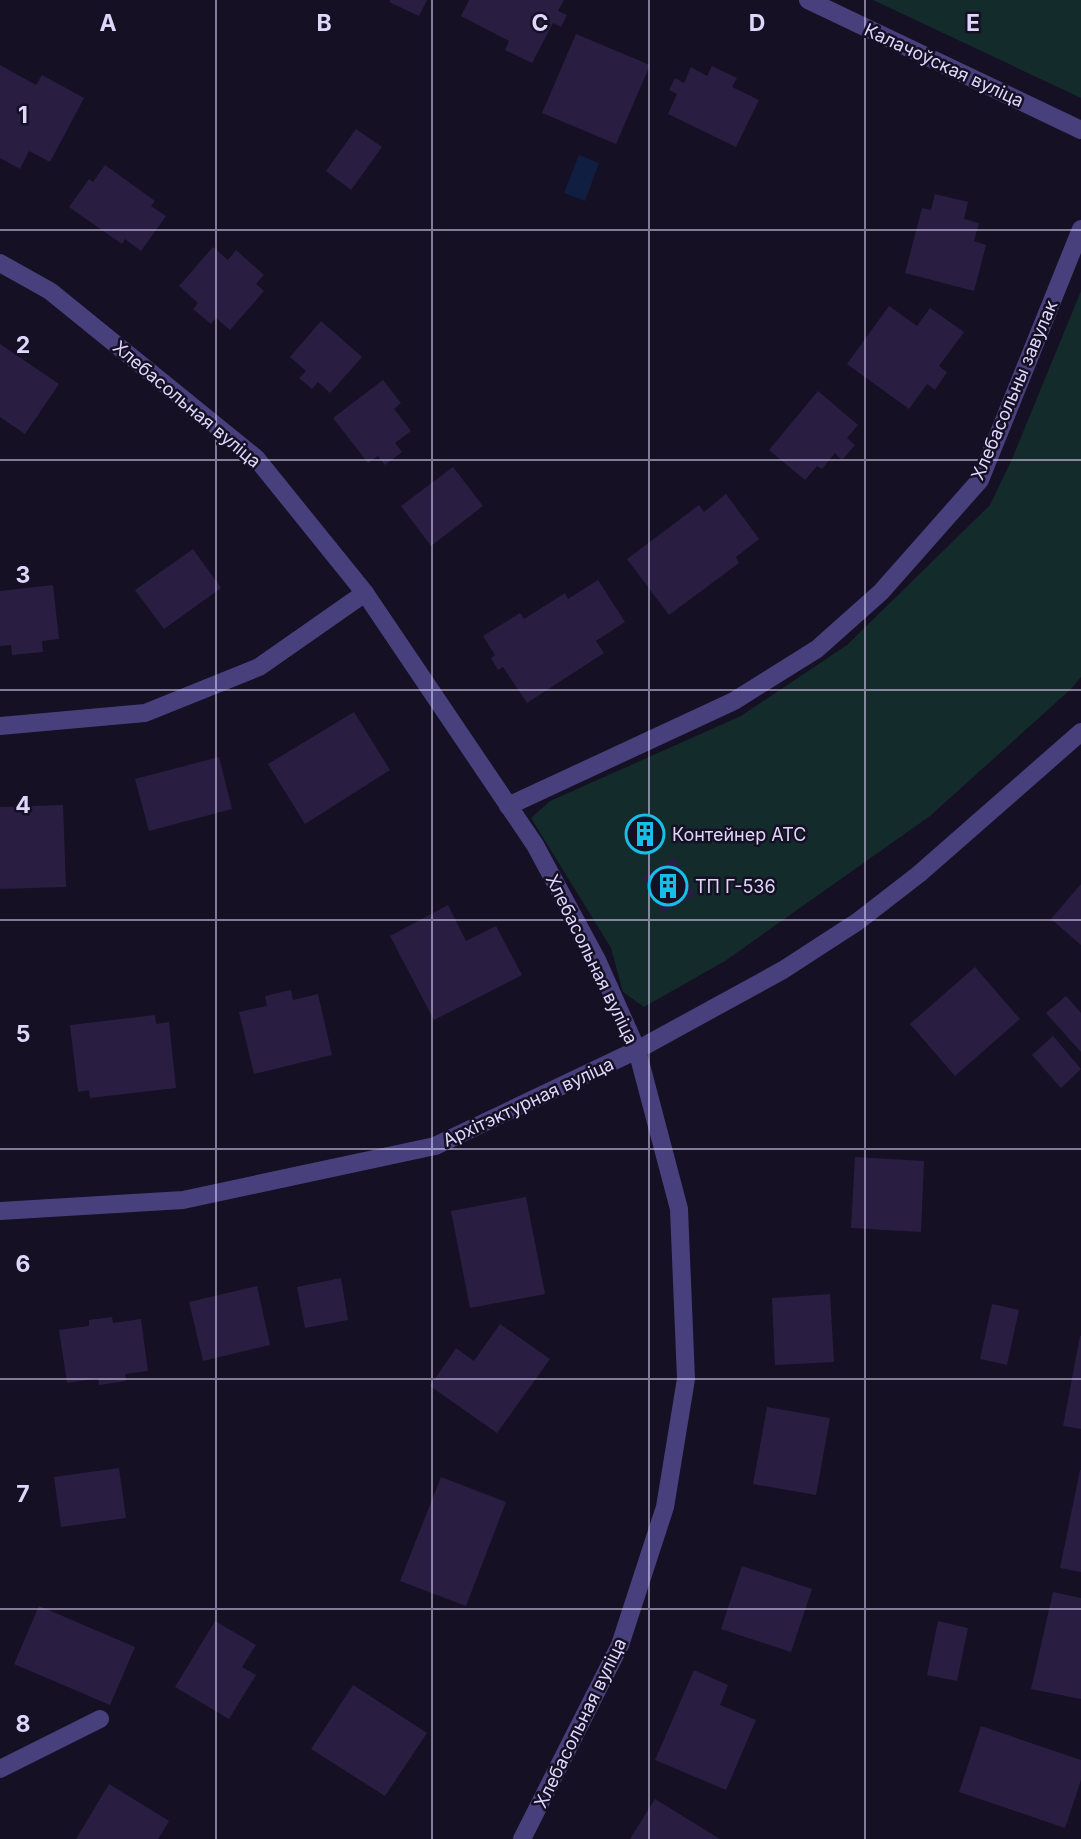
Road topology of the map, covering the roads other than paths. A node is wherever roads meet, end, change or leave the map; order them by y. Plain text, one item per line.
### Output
1 (808, 0) edge
2 (1081, 130) edge
3 (1081, 229) edge
4 (0, 263) edge
5 (365, 593) junction
6 (0, 726) edge
7 (1079, 738) edge
8 (508, 806) junction
9 (638, 1051) junction
10 (0, 1211) edge
11 (100, 1719) dead end
12 (0, 1769) edge
13 (522, 1839) edge

1 - 2 street, Калачоўская вуліца
3 - 8 street, Хлебасольны завулак
4 - 5 street, Хлебасольная вуліца
5 - 6 street
5 - 8 street, Хлебасольная вуліца
7 - 9 street, Архітэктурная вуліца
8 - 9 street, Хлебасольная вуліца
9 - 10 street, Архітэктурная вуліца
9 - 13 street, Хлебасольная вуліца
11 - 12 street

